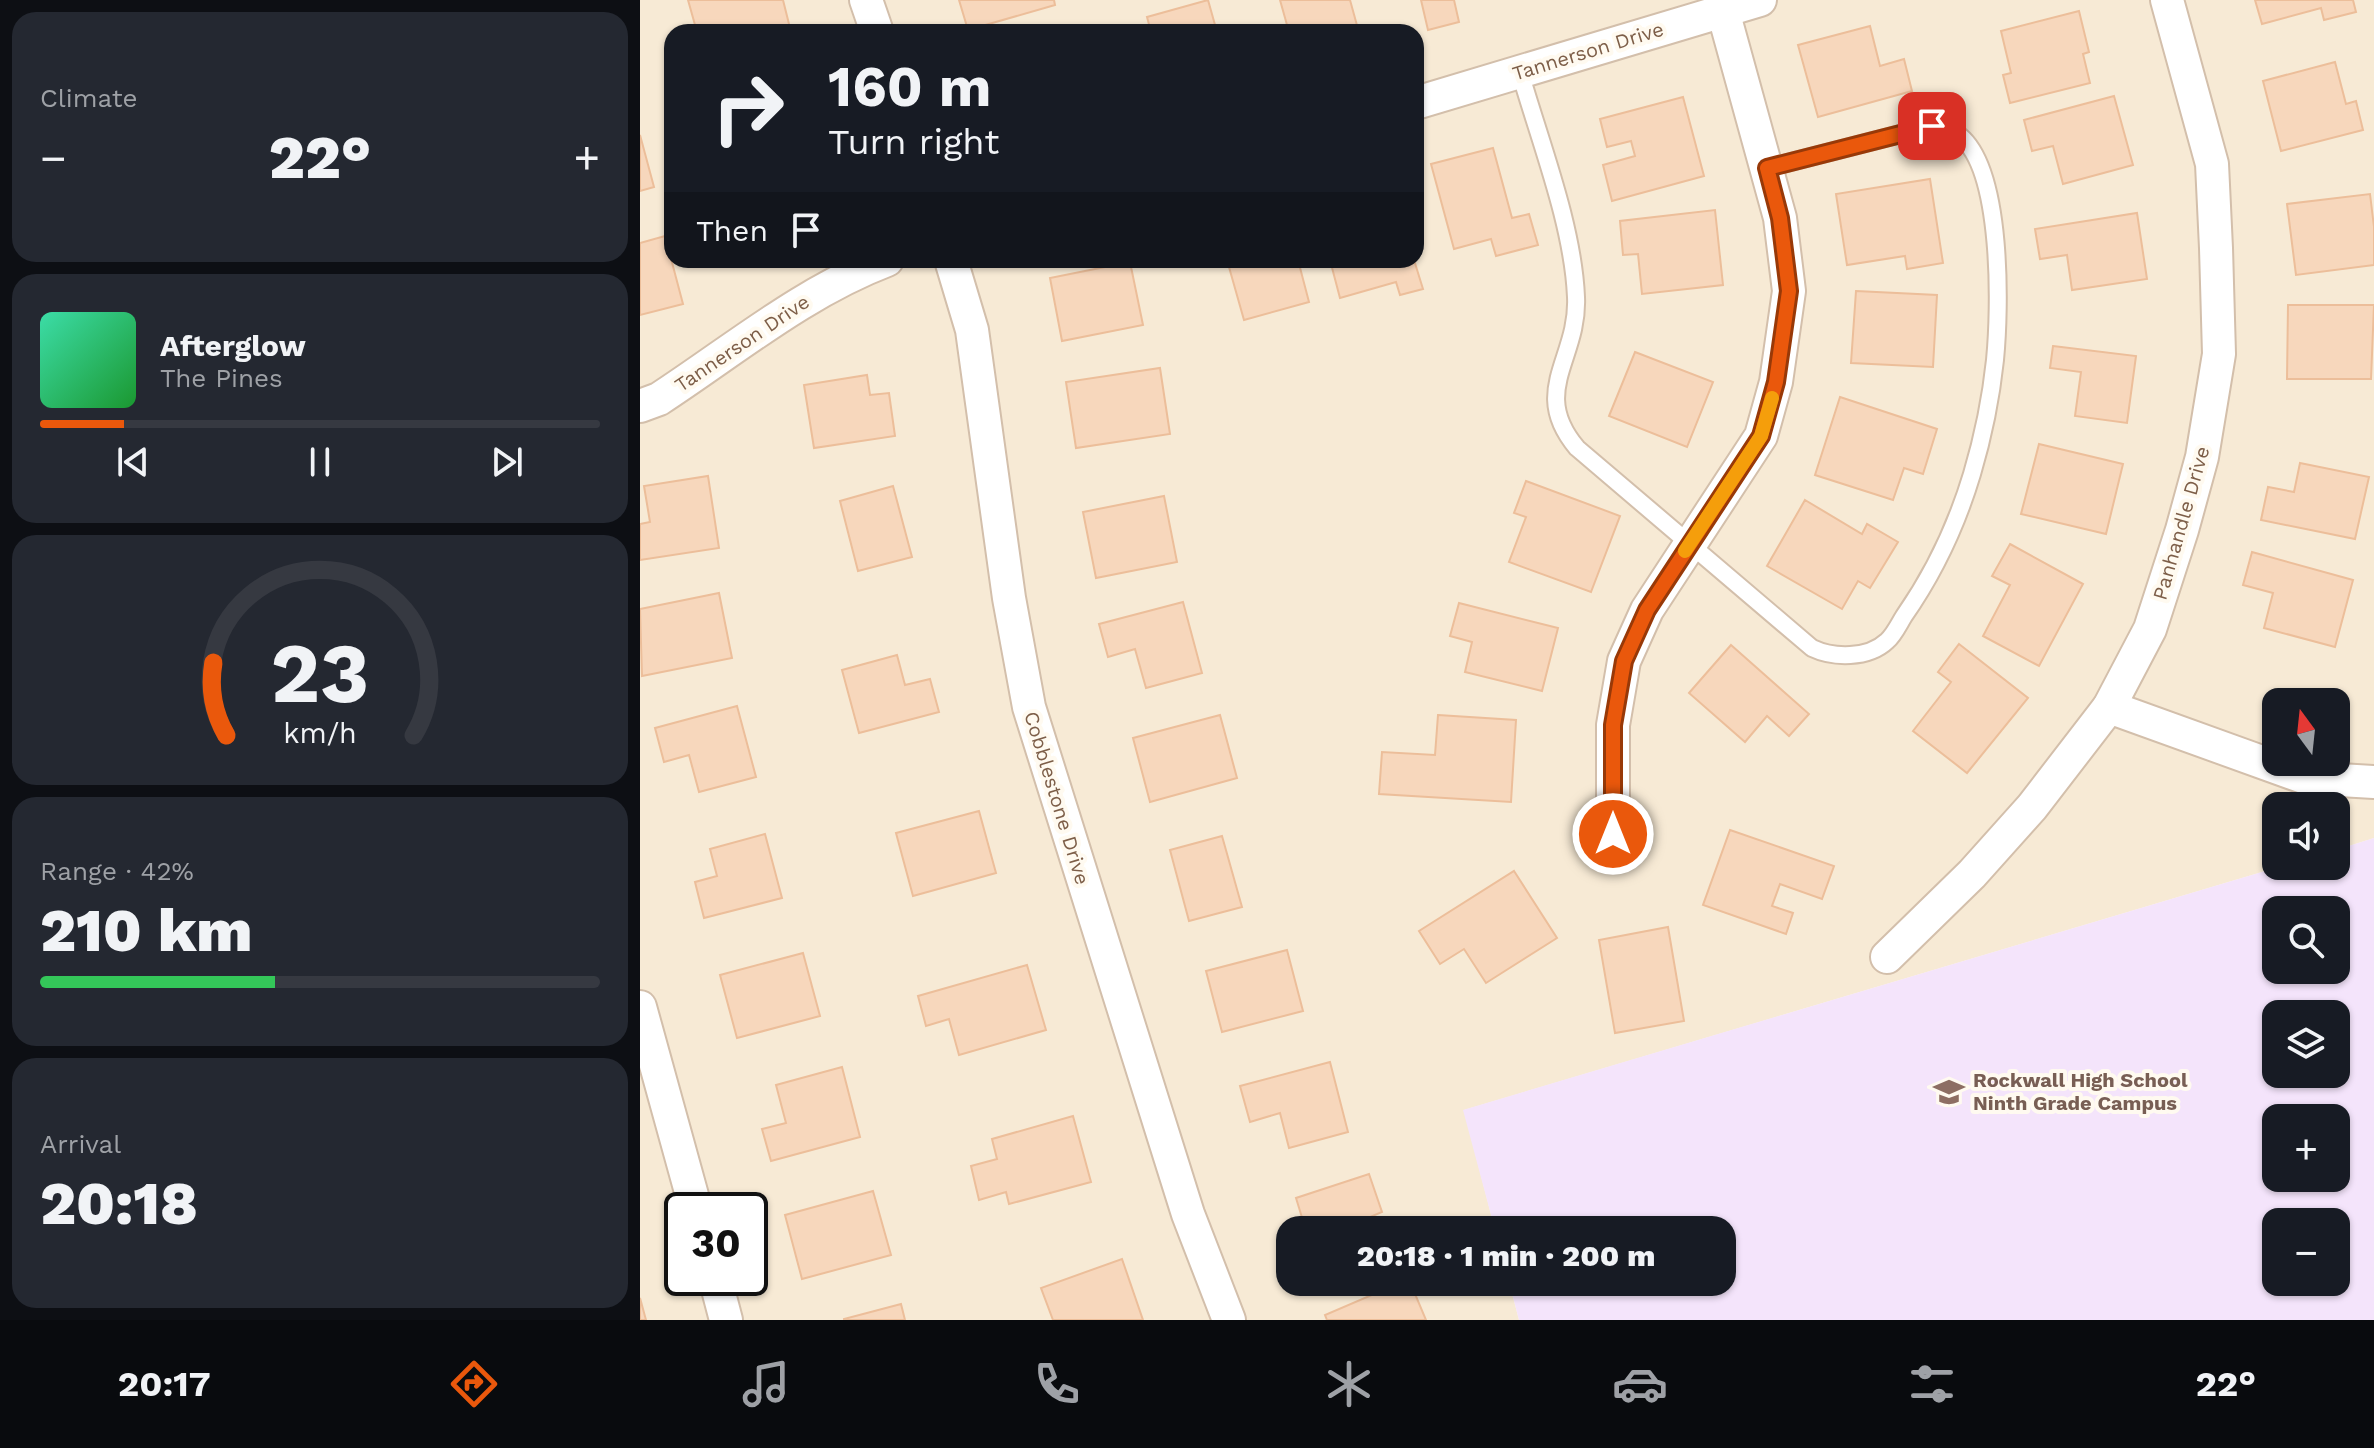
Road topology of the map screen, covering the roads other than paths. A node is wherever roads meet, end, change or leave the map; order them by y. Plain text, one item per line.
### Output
1 (866, 0) edge
2 (1760, 0) edge
3 (2167, 0) edge
4 (1721, 6) edge
5 (874, 24) edge
6 (1520, 72) junction
7 (1424, 101) edge
8 (1767, 168) junction
9 (866, 268) edge
10 (953, 268) edge
11 (640, 406) edge
12 (1689, 545) junction
13 (2109, 707) junction
14 (2374, 782) edge
15 (1613, 834) dead end
16 (1887, 957) dead end
17 (640, 1007) edge
18 (691, 1192) edge
19 (720, 1296) edge
20 (726, 1320) edge
21 (1229, 1320) edge

1 - 5 street
2 - 4 street, Tannerson Drive
3 - 13 street, Panhandle Drive
4 - 6 street, Tannerson Drive
4 - 8 street
6 - 7 street, Tannerson Drive
6 - 12 lane
8 - 12 street
8 - 12 lane
9 - 11 street, Tannerson Drive
10 - 21 street, Cobblestone Drive
12 - 15 street
13 - 14 street
13 - 16 street, Panhandle Drive
17 - 18 street
19 - 20 street

